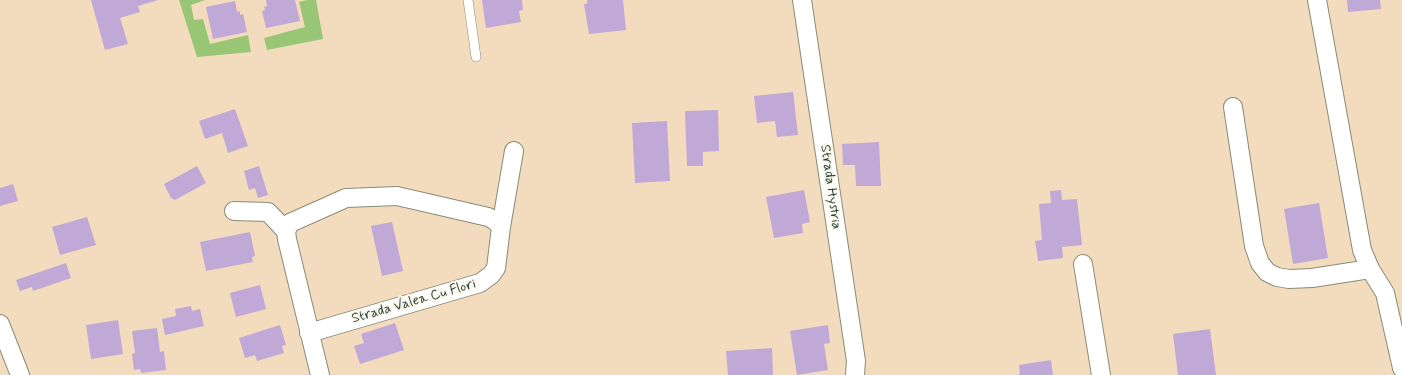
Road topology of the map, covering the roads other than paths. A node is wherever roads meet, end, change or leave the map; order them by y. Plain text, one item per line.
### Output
1 (468, 0) edge
2 (802, 0) edge
3 (1316, 0) edge
4 (476, 57) dead end
5 (1233, 107) dead end
6 (514, 151) dead end
7 (234, 211) dead end
8 (501, 227) junction
9 (286, 231) junction
10 (1083, 264) dead end
11 (1370, 269) junction
12 (0, 324) edge
13 (309, 333) junction
14 (1402, 368) edge
15 (20, 375) edge
16 (320, 375) edge
17 (855, 375) edge
18 (1101, 375) edge

1 - 4 lane
2 - 17 street, Strada Hystria
3 - 11 street
5 - 11 street
6 - 8 street, Strada Valea Cu Flori
7 - 9 street
8 - 9 street
8 - 13 street, Strada Valea Cu Flori
9 - 13 street
10 - 18 street
11 - 14 street
12 - 15 street
13 - 16 street

